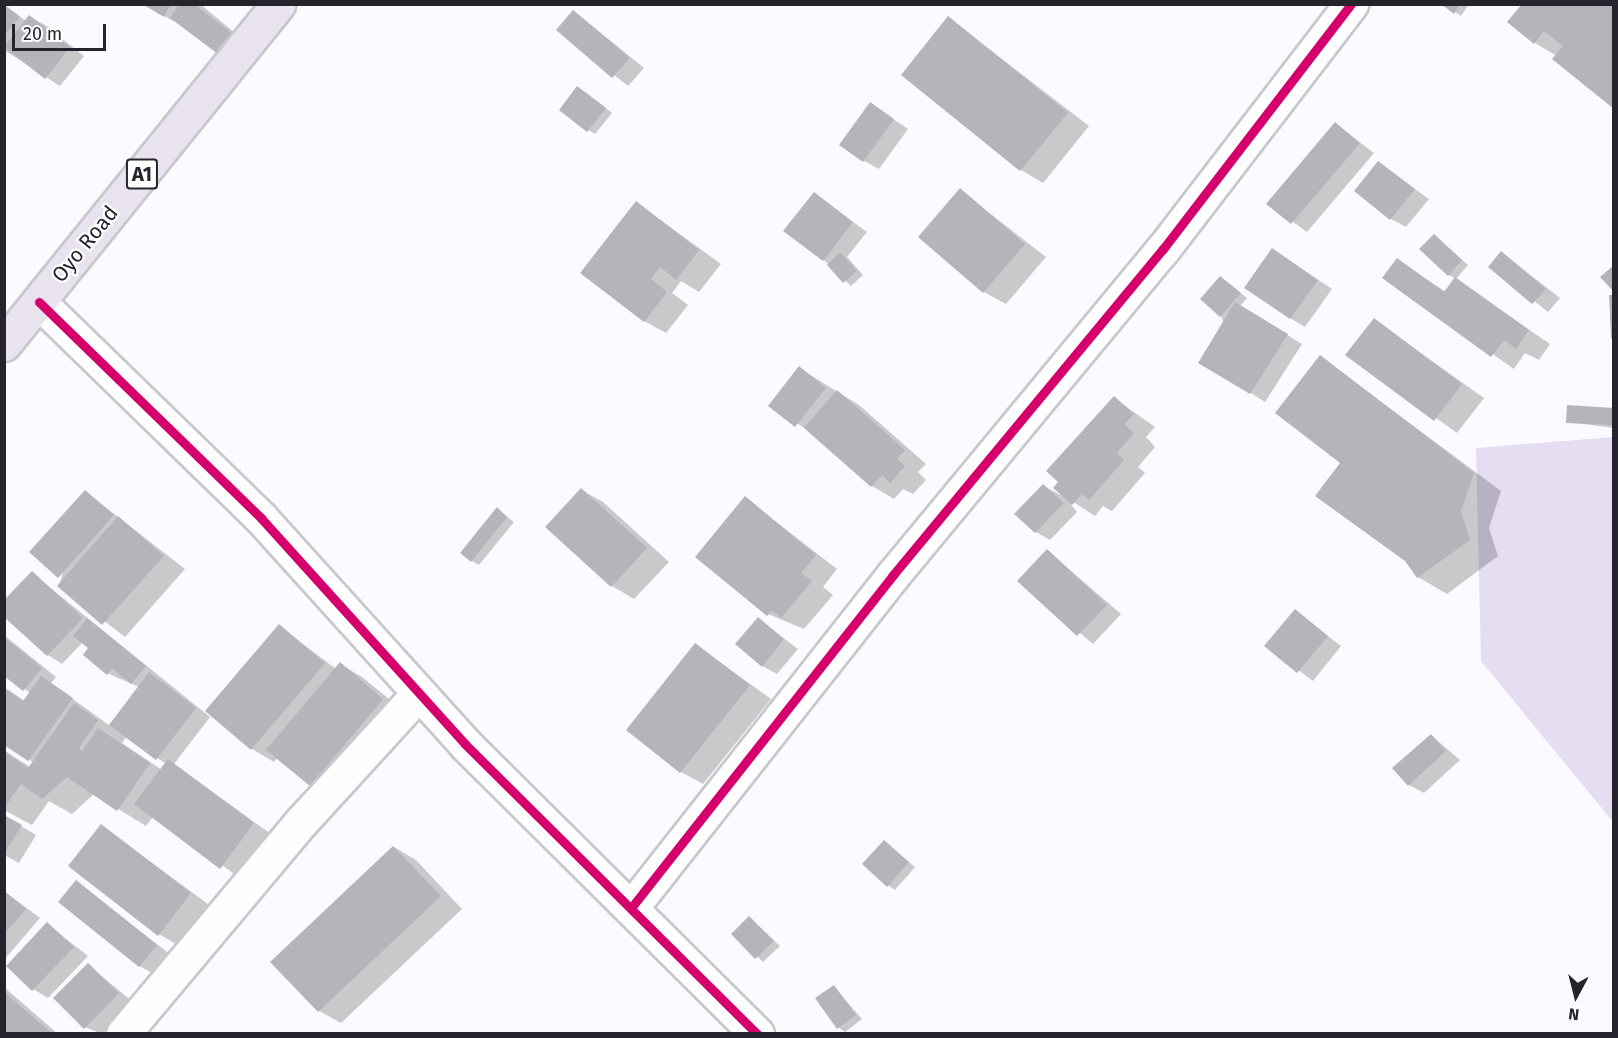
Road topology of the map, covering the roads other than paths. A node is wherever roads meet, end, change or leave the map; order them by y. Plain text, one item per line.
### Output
1 (278, 4) edge
2 (1352, 4) edge
3 (39, 302) junction
4 (4, 344) edge
5 (419, 693) junction
6 (631, 908) junction
7 (123, 1034) edge
8 (757, 1034) edge

1 - 3 highway, Oyo Road / A1
2 - 6 street
3 - 4 highway, Oyo Road / A1
3 - 5 street
5 - 6 street
5 - 7 street
6 - 8 street

